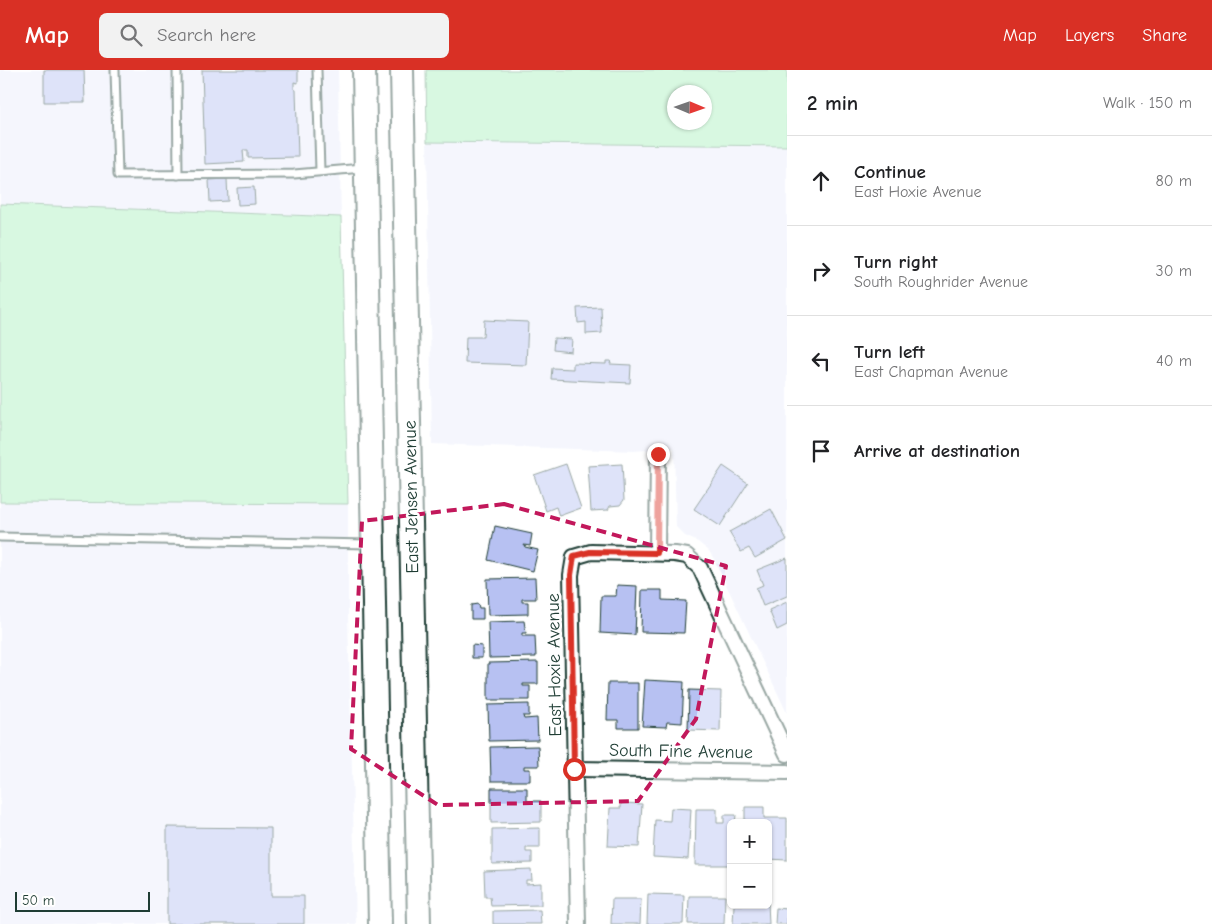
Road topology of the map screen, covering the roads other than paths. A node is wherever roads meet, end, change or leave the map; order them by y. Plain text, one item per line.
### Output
1 (116, 70) edge
2 (177, 70) edge
3 (317, 70) edge
4 (364, 70) edge
5 (402, 70) edge
6 (366, 168) junction
7 (320, 171) junction
8 (178, 175) junction
9 (658, 454) dead end
10 (0, 537) edge
11 (373, 544) junction
12 (657, 553) junction
13 (787, 754) edge
14 (574, 769) junction
15 (787, 772) edge
16 (380, 924) edge
17 (419, 924) edge
18 (578, 924) edge

1 - 8 lane
2 - 8 lane
3 - 7 lane
4 - 6 main road
5 - 17 main road, East Jensen Avenue
6 - 7 lane
6 - 11 main road
7 - 8 lane
9 - 12 street
10 - 11 lane
11 - 16 main road
12 - 13 street
12 - 14 street, East Hoxie Avenue
14 - 15 street, South Fine Avenue
14 - 18 street, East Hoxie Avenue

